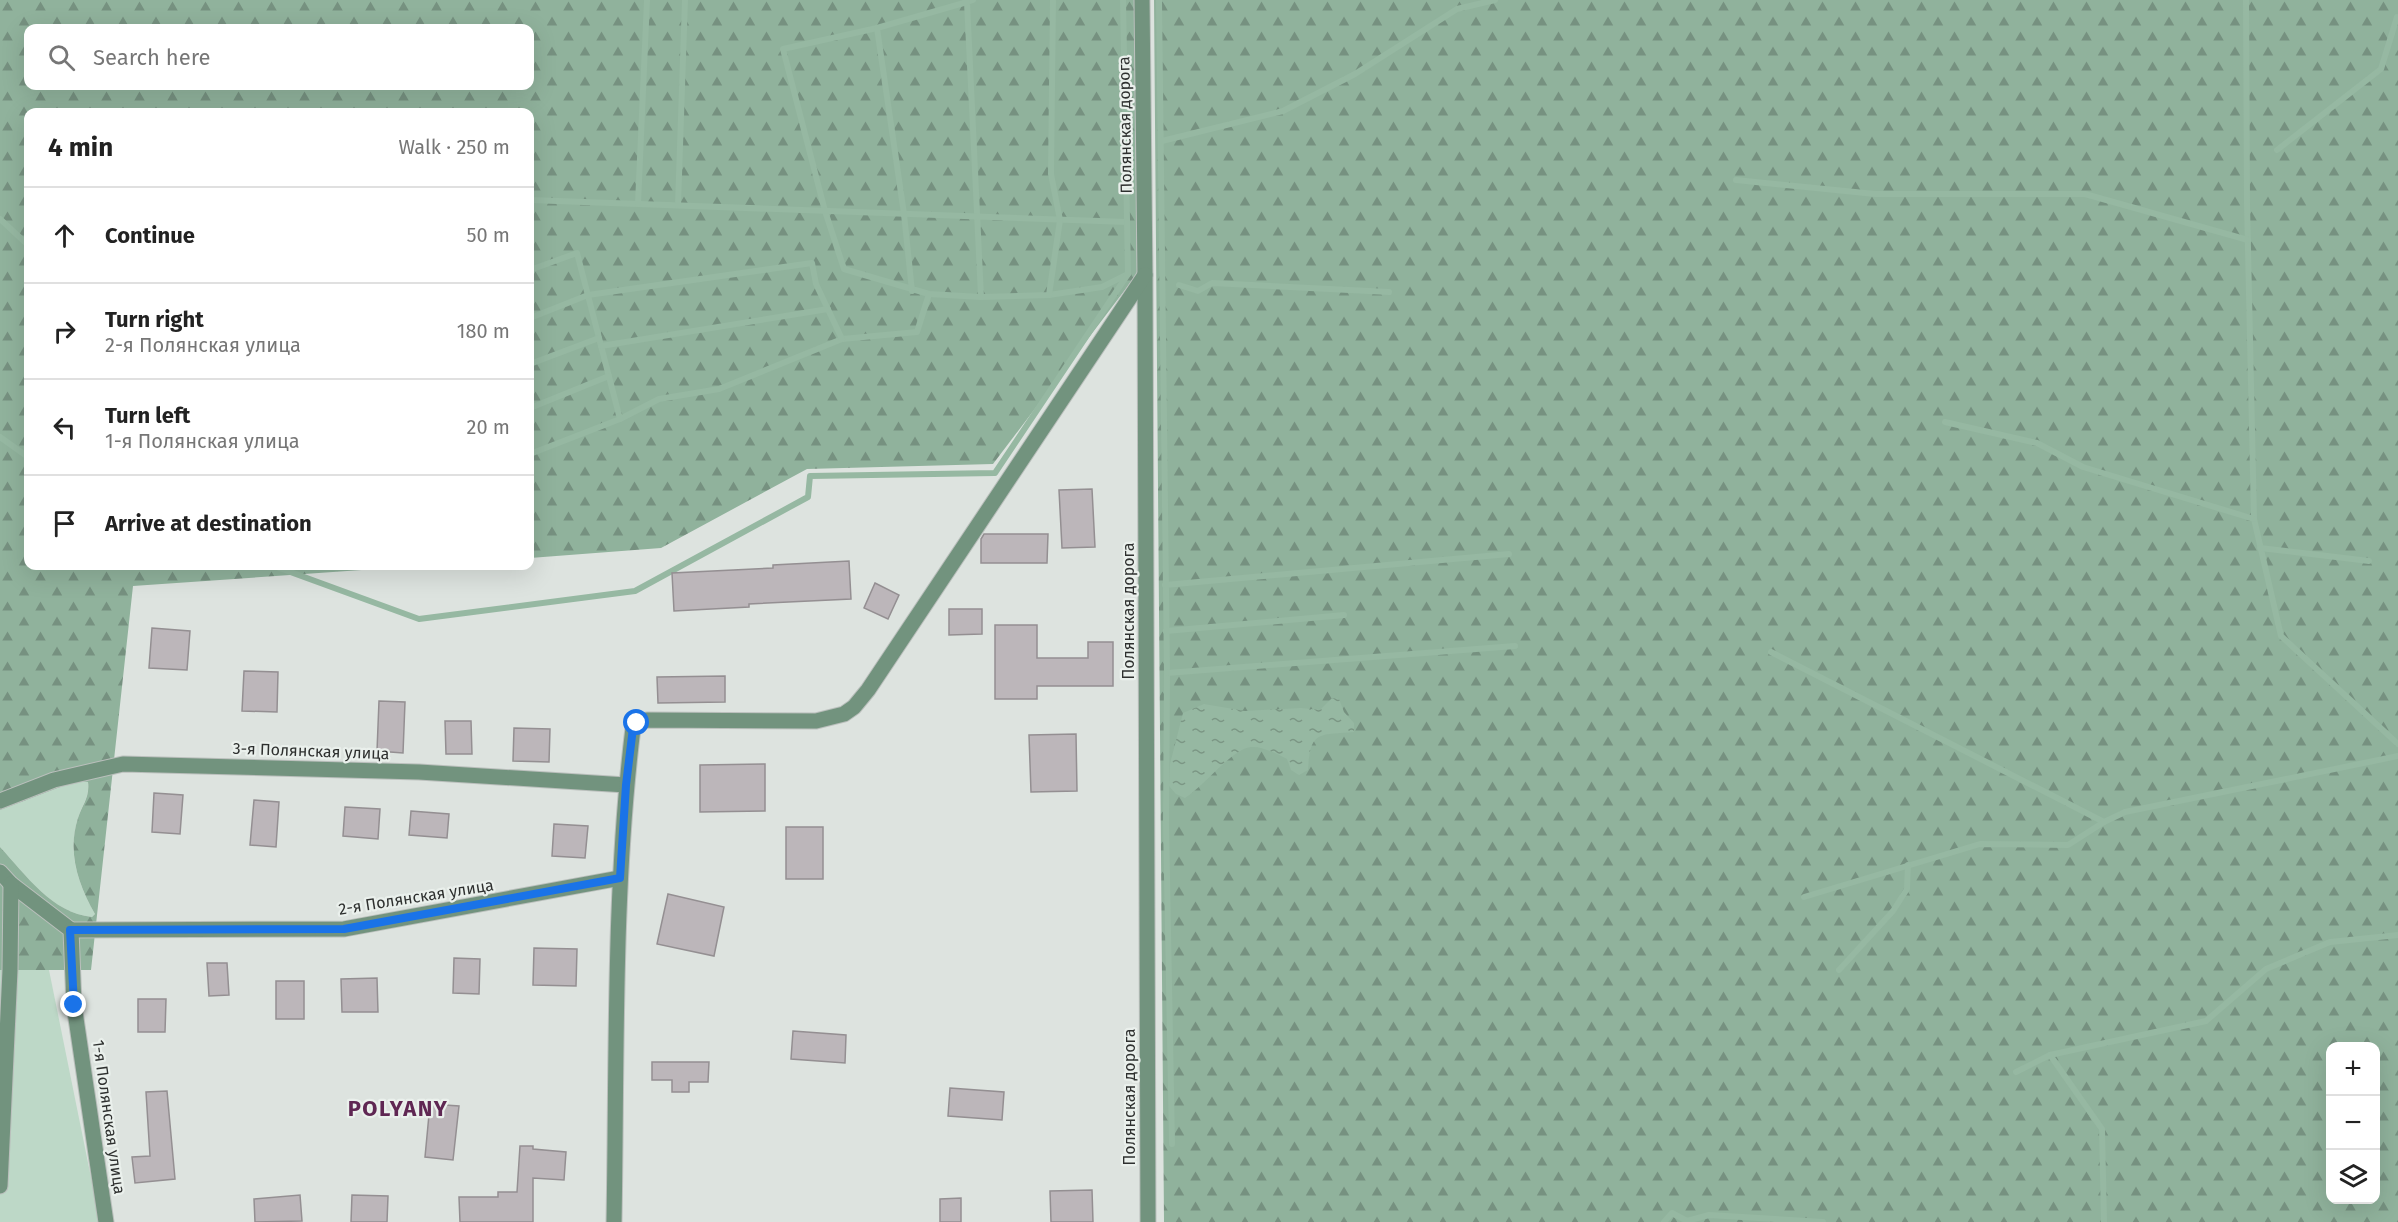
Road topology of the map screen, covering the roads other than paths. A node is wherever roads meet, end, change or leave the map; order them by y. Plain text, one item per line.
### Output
1 (1142, 0) edge
2 (1145, 275) junction
3 (626, 785) junction
4 (0, 801) edge
5 (0, 872) edge
6 (620, 878) junction
7 (10, 884) junction
8 (70, 930) junction
9 (0, 1186) edge
10 (106, 1222) edge
11 (614, 1222) edge
12 (1148, 1222) edge

1 - 2 street, Полянская дорога
2 - 3 street
2 - 12 street, Полянская дорога
3 - 4 street, 3-я Полянская улица
3 - 6 street
5 - 7 street
6 - 8 street, 2-я Полянская улица
6 - 11 street
7 - 8 street
7 - 9 street
8 - 10 street, 1-я Полянская улица

